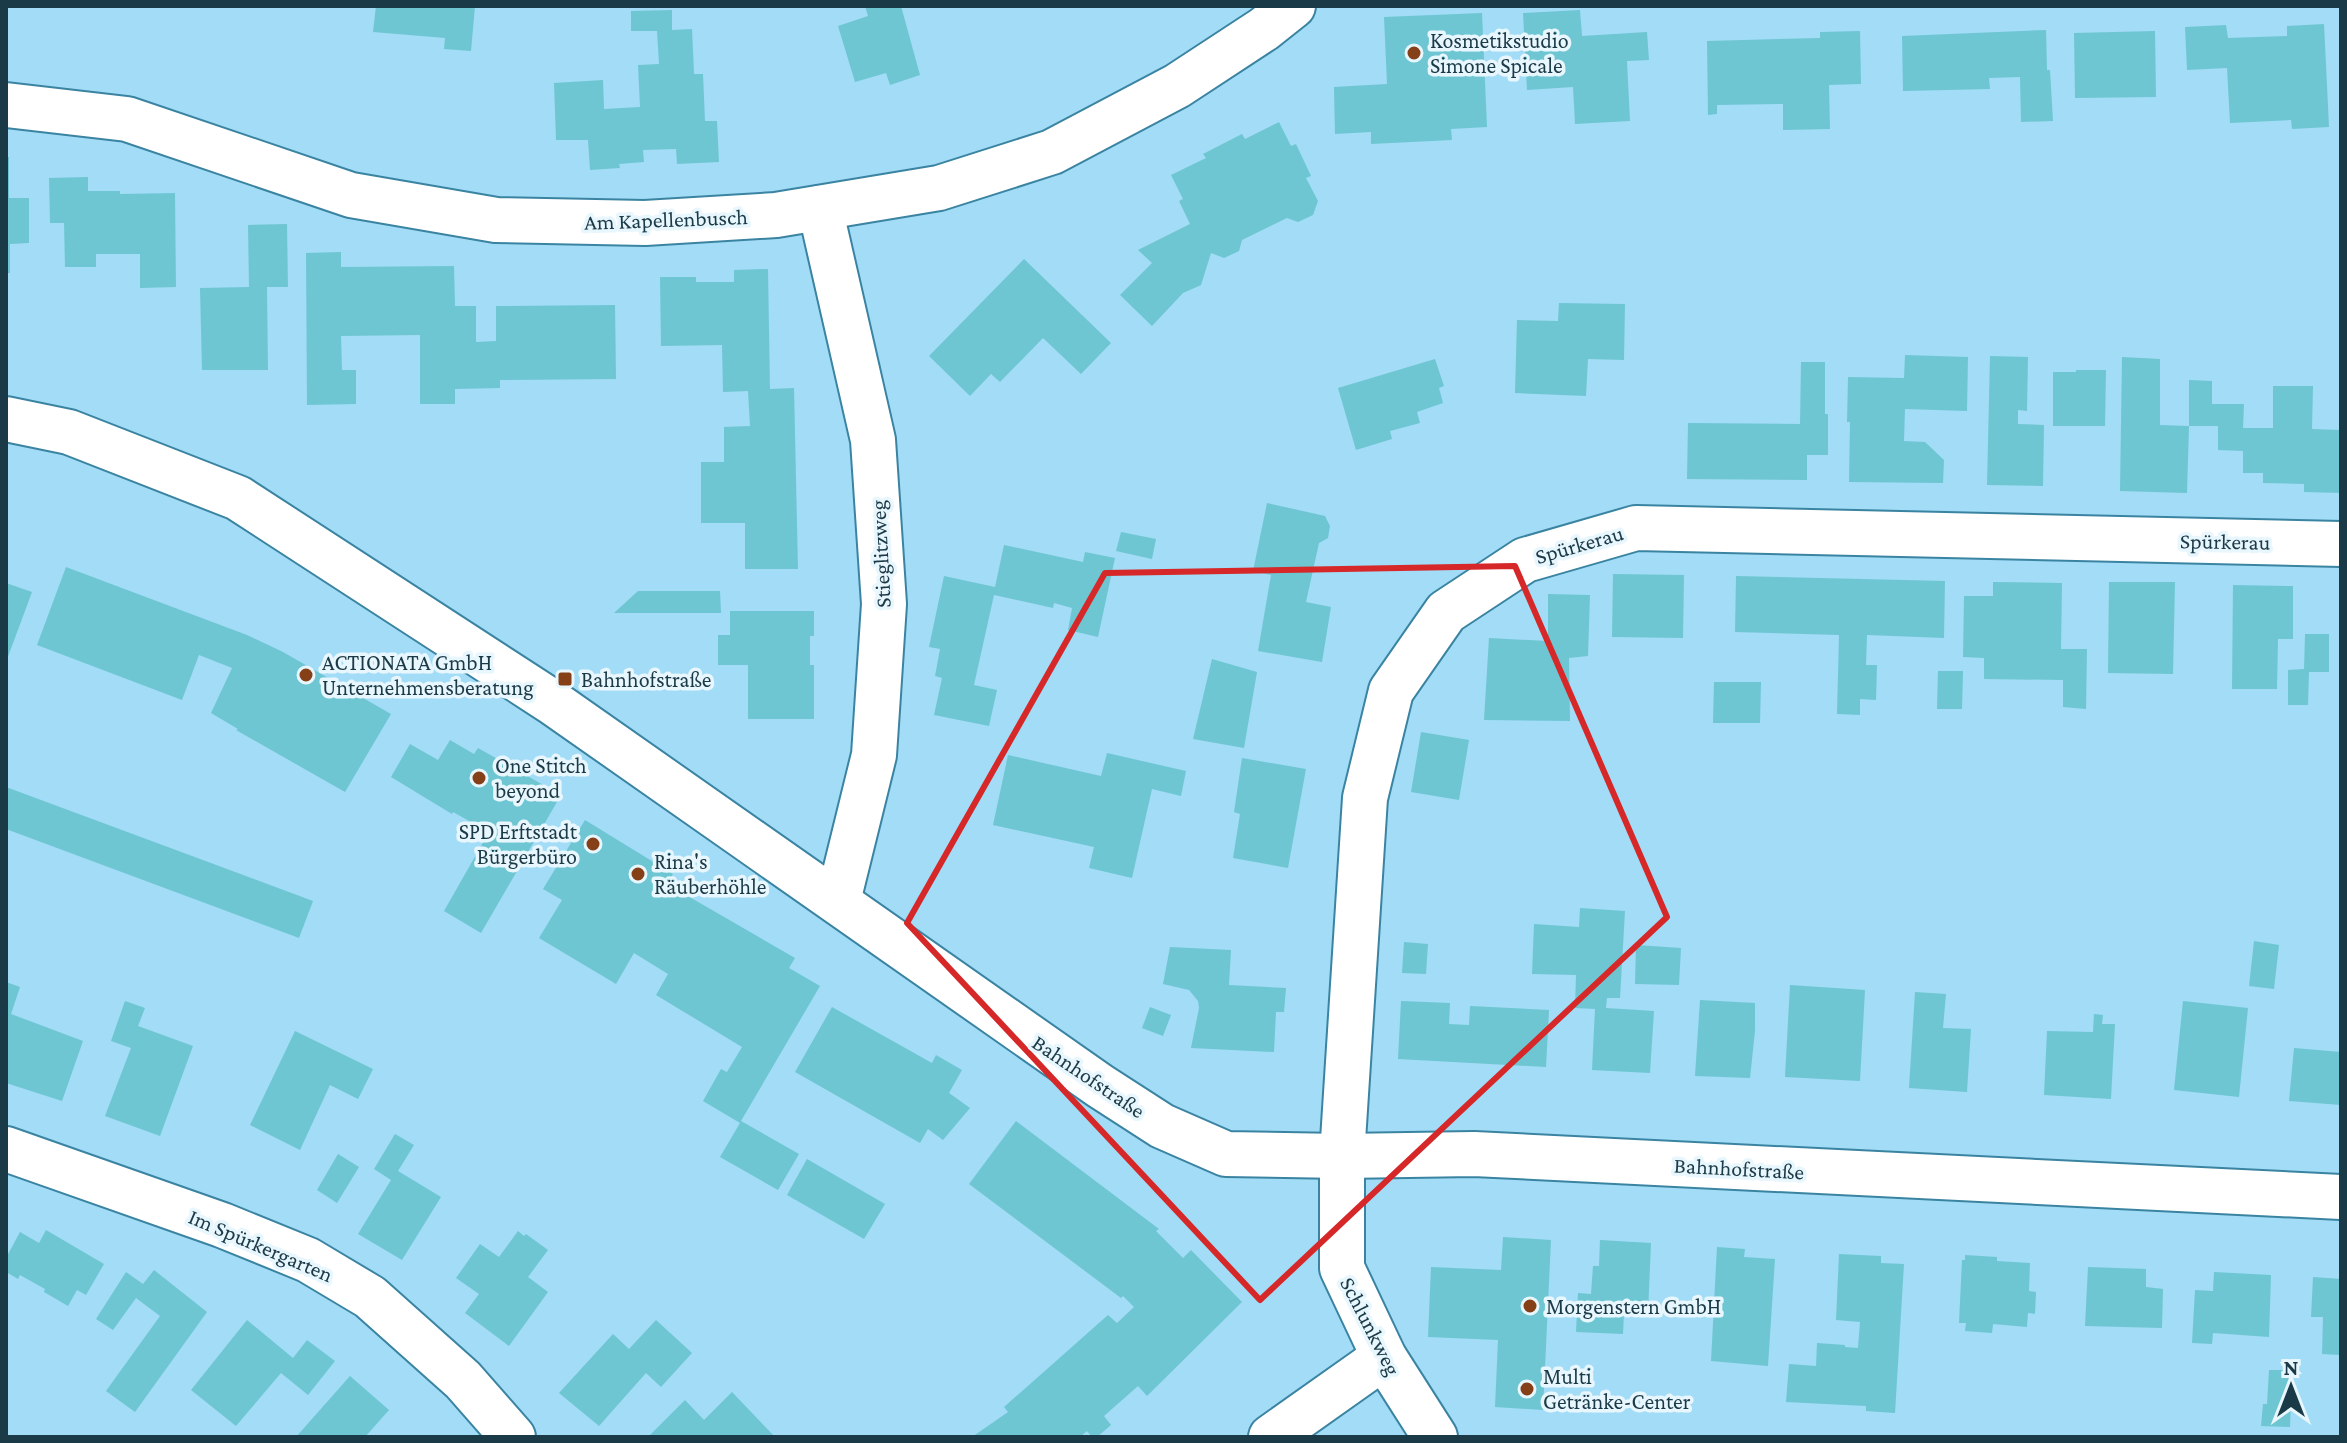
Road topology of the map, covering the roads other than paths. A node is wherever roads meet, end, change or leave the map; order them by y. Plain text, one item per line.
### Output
1 (1293, 6) edge
2 (6, 105) edge
3 (820, 208) junction
4 (6, 419) edge
5 (2341, 544) edge
6 (838, 901) junction
7 (6, 1149) edge
8 (1342, 1156) junction
9 (2341, 1197) edge
10 (1384, 1357) junction
11 (513, 1437) edge
12 (1271, 1437) edge
13 (1435, 1437) edge

1 - 3 street, Am Kapellenbusch
2 - 3 street, Am Kapellenbusch
3 - 6 street, Stieglitzweg
4 - 6 street, Bahnhofstraße
5 - 8 street, Spürkerau
6 - 8 street, Bahnhofstraße
7 - 11 street, Im Spürkergarten
8 - 9 street, Bahnhofstraße
8 - 10 street, Schlunkweg
10 - 12 street
10 - 13 street, Schlunkweg

